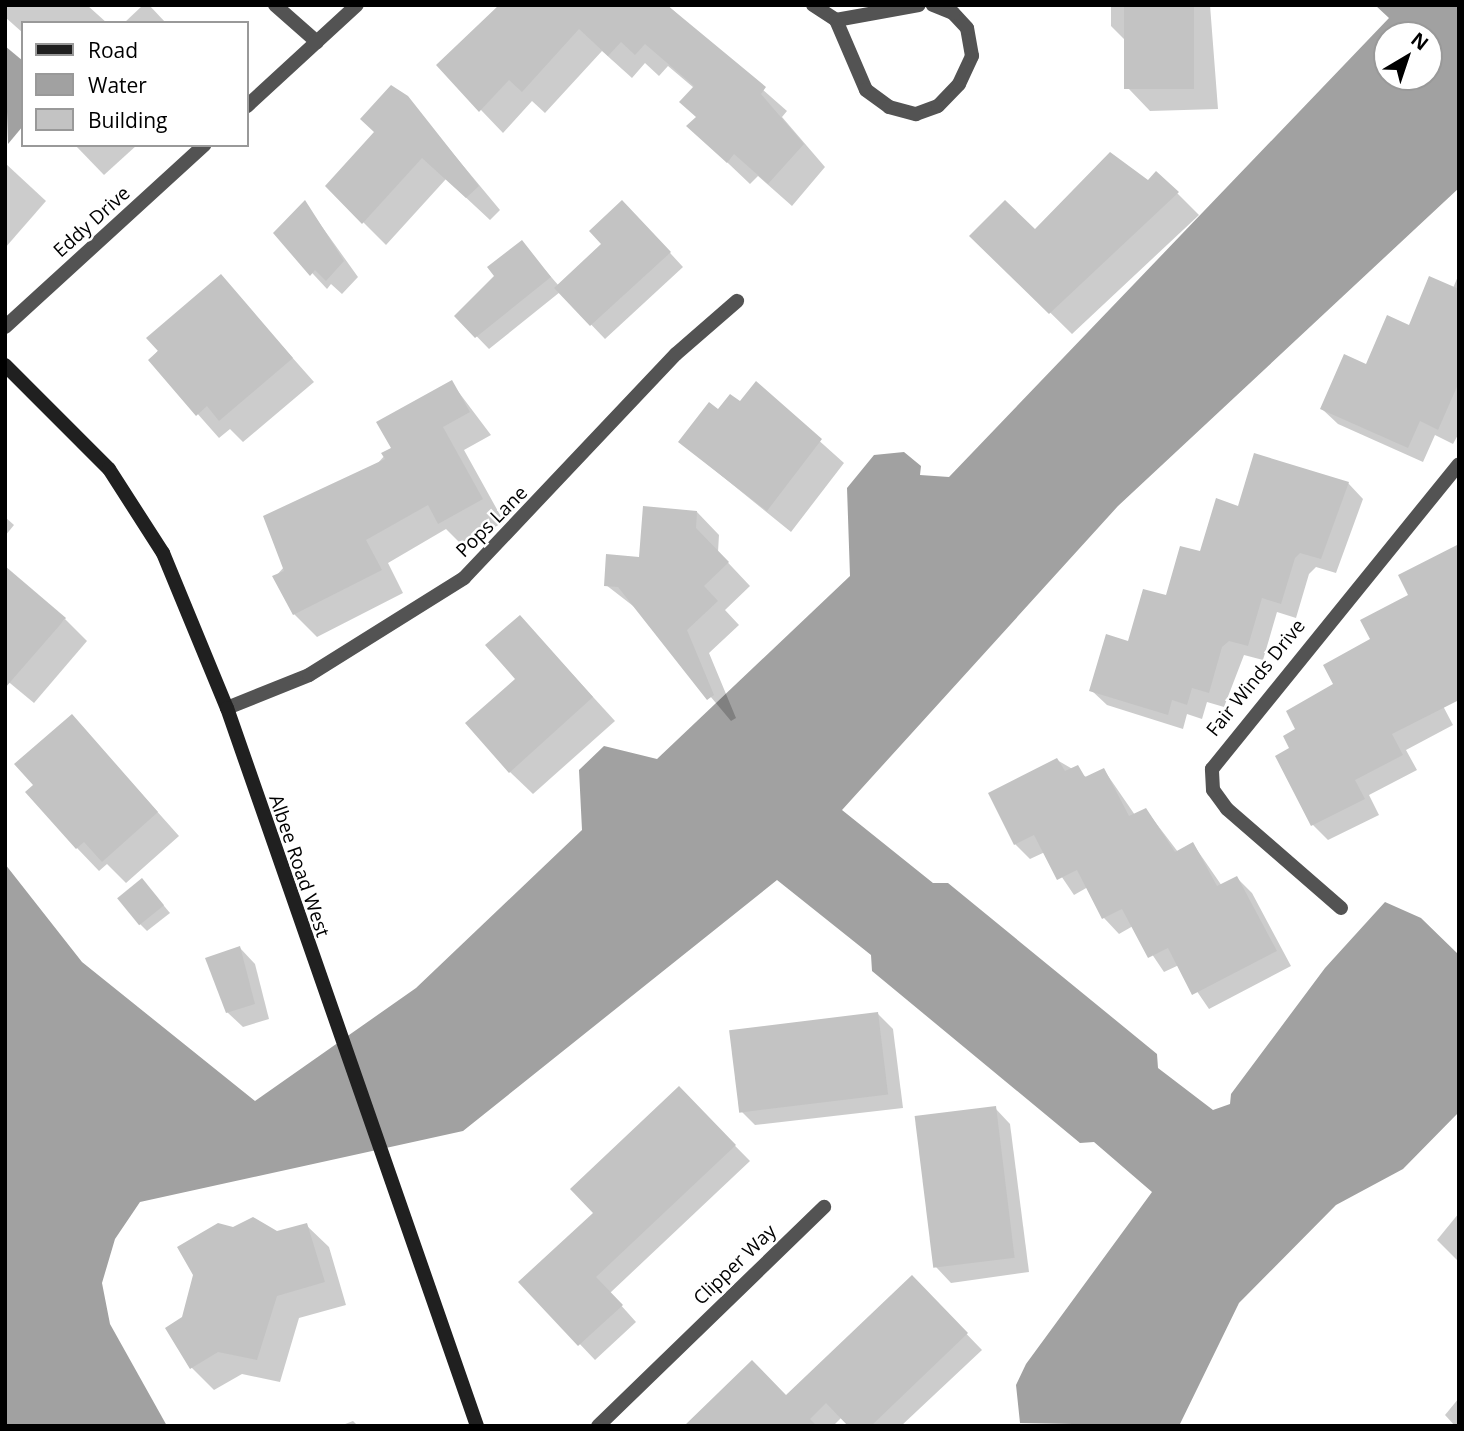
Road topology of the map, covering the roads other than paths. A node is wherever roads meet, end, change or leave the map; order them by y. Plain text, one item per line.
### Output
1 (275, 5) edge
2 (357, 5) edge
3 (813, 5) edge
4 (919, 5) edge
5 (933, 5) edge
6 (836, 20) junction
7 (317, 42) junction
8 (248, 105) edge
9 (202, 147) edge
10 (737, 301) dead end
11 (5, 327) edge
12 (5, 365) edge
13 (1459, 464) edge
14 (227, 708) junction
15 (1341, 908) dead end
16 (824, 1207) dead end
17 (477, 1426) edge
18 (597, 1426) edge

1 - 7 street
2 - 7 street
3 - 6 street
4 - 6 street
5 - 6 street
7 - 8 street
9 - 11 street, Eddy Drive
10 - 14 street, Pops Lane
12 - 14 street, Albee Road West
13 - 15 street, Fair Winds Drive
14 - 17 street, Albee Road West
16 - 18 street, Clipper Way

